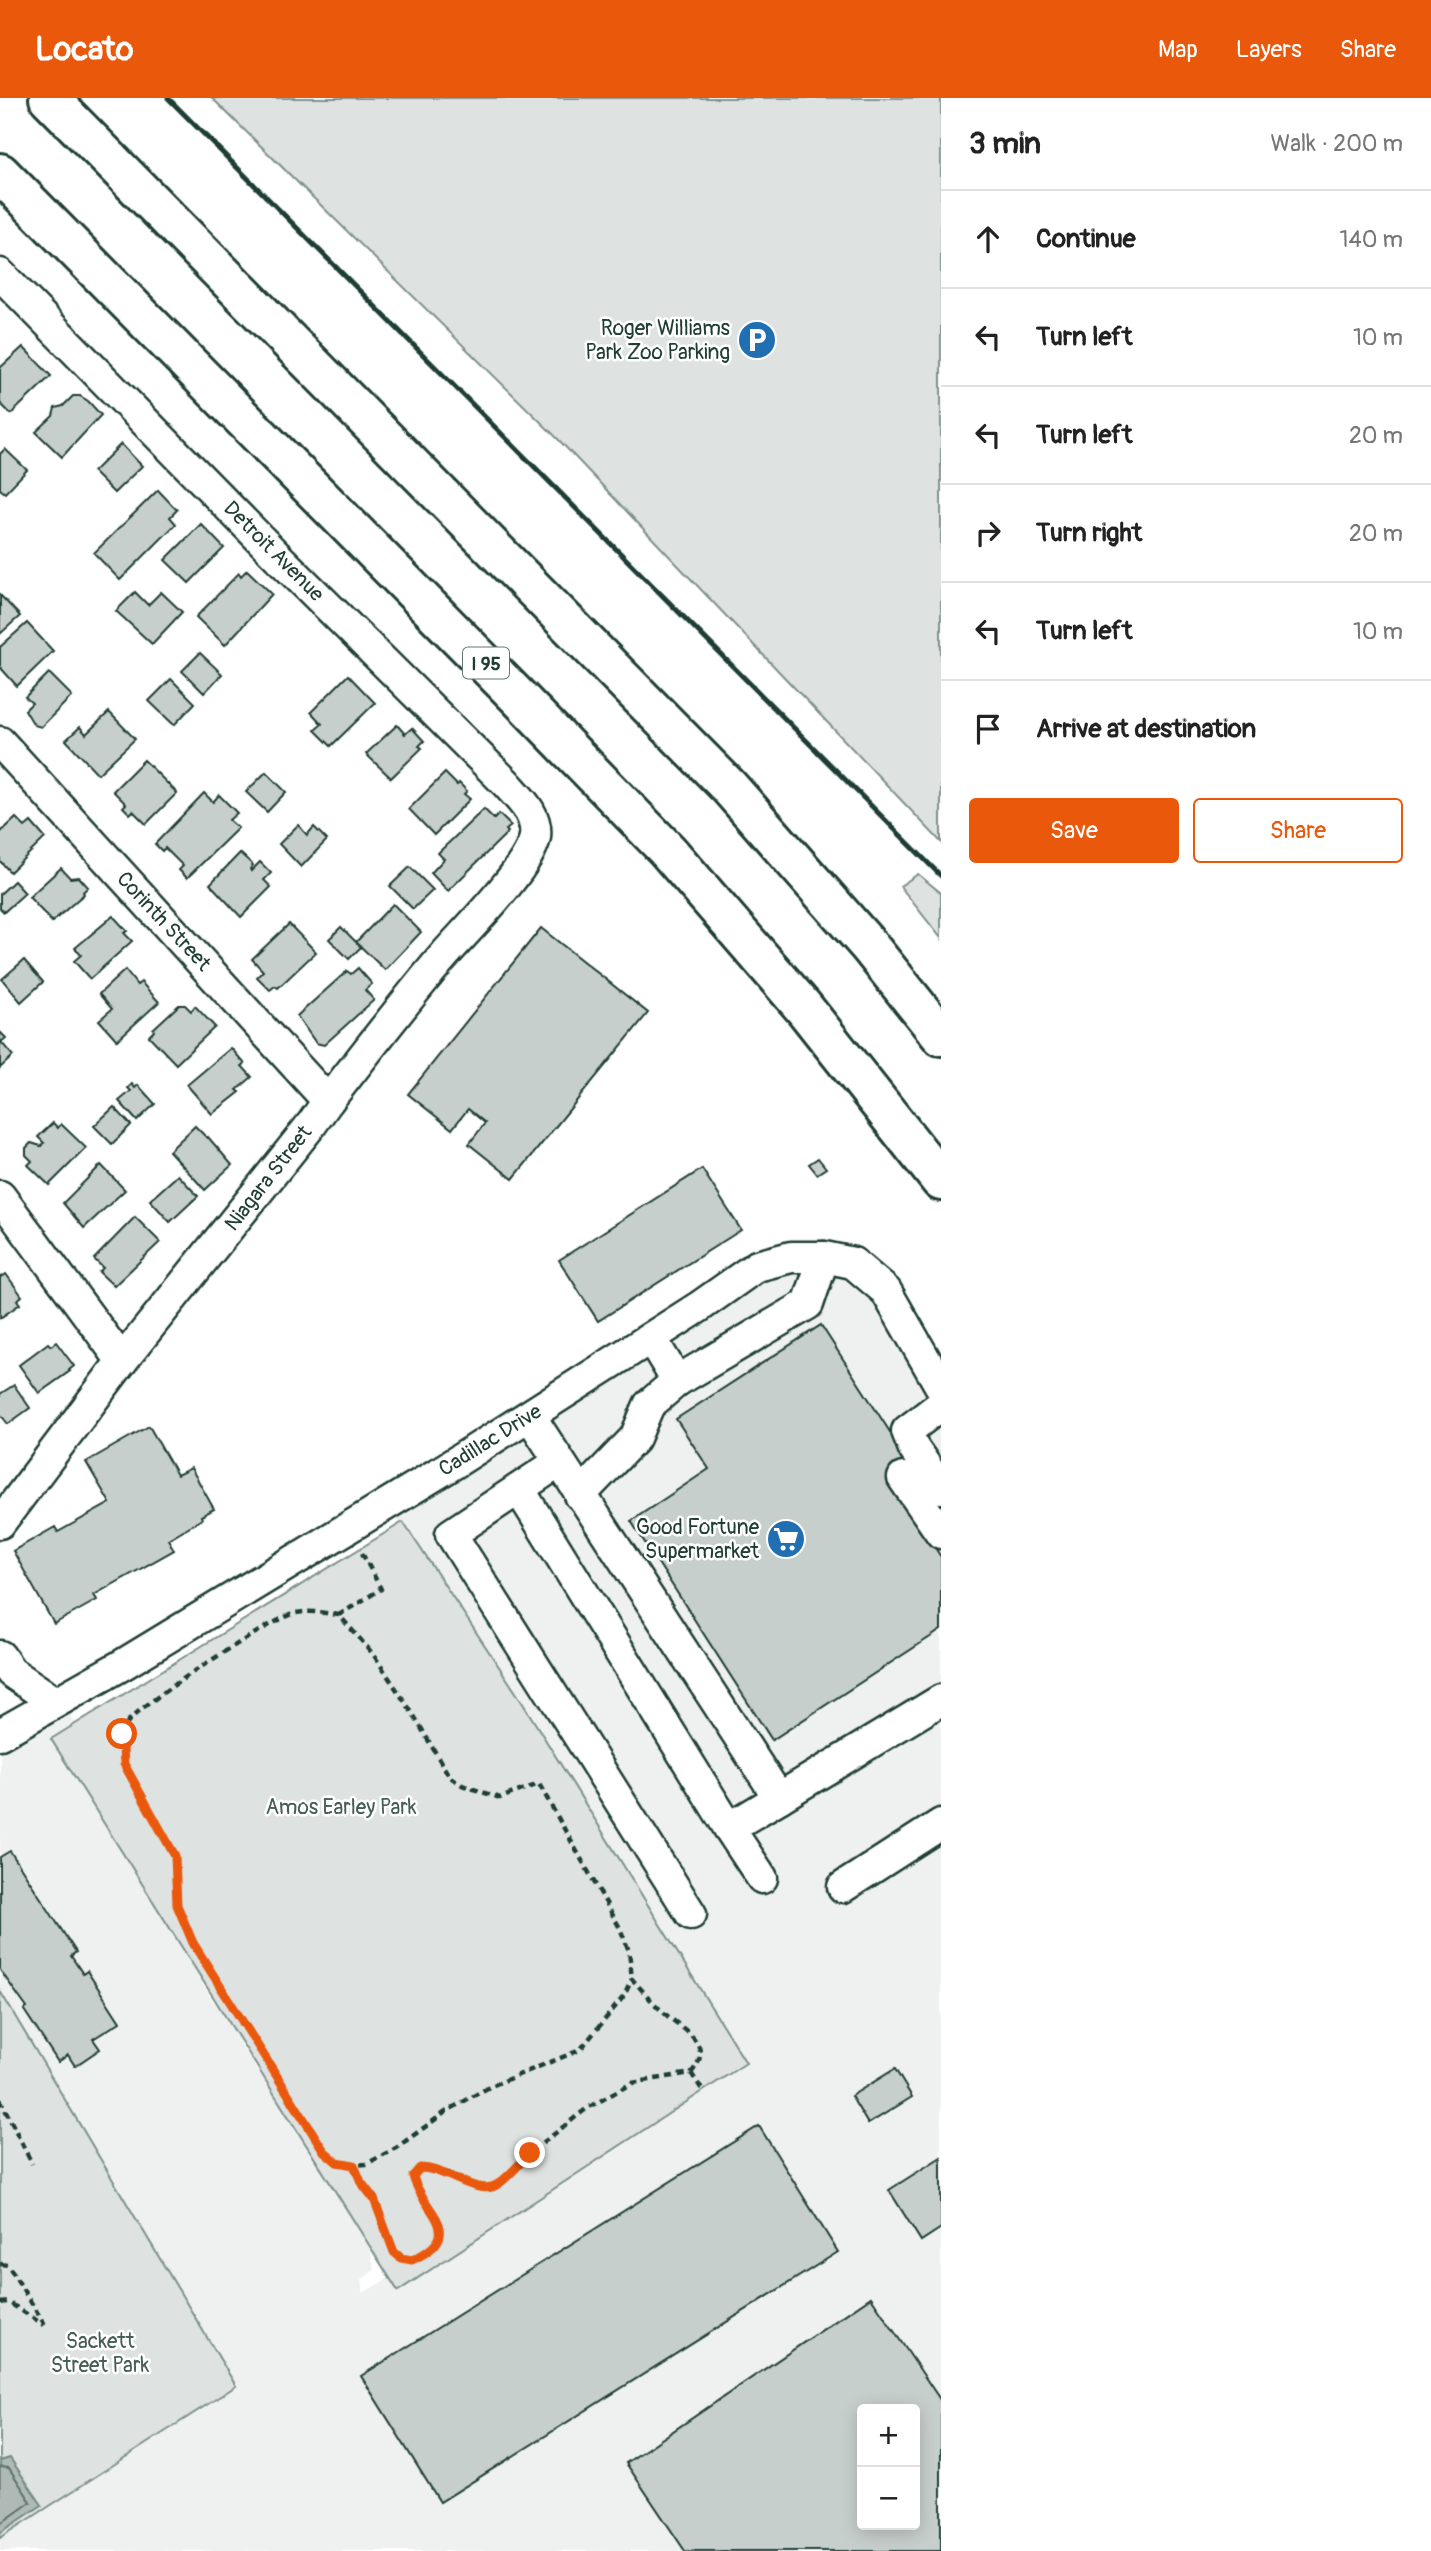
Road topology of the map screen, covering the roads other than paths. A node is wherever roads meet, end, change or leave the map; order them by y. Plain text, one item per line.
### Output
1 (49, 98) edge
2 (0, 173) edge
3 (5, 289) edge
4 (0, 742) edge
5 (536, 834) joint
6 (941, 1036) edge
7 (328, 1101) junction
8 (941, 1181) edge
9 (0, 1196) edge
10 (824, 1257) junction
11 (651, 1338) junction
12 (122, 1361) junction
13 (677, 1381) junction
14 (941, 1387) edge
15 (941, 1405) edge
16 (530, 1416) junction
17 (559, 1462) junction
18 (903, 1478) dead end
19 (941, 1488) edge
20 (519, 1489) junction
21 (580, 1495) junction
22 (0, 1523) edge
23 (941, 1533) edge
24 (0, 1656) edge
25 (941, 1700) edge
26 (55, 1702) junction
27 (0, 1734) edge
28 (779, 1798) junction
29 (941, 1824) edge
30 (729, 1828) junction
31 (762, 1878) dead end
32 (843, 1888) dead end
33 (691, 1914) dead end

1 - 6 highway
2 - 8 highway, I 95
3 - 5 street, Detroit Avenue
4 - 7 street, Corinth Street
5 - 7 street, Niagara Street
7 - 12 street, Niagara Street
9 - 12 street
10 - 11 street, Cadillac Drive
10 - 13 street
10 - 14 street, Cadillac Drive
11 - 13 street
11 - 16 street, Cadillac Drive
12 - 22 street, Niagara Street
13 - 21 street
15 - 19 street
16 - 17 street
16 - 26 street, Cadillac Drive
17 - 20 street
17 - 21 street
18 - 23 street
20 - 30 street
20 - 33 street
21 - 28 street
24 - 26 street
25 - 28 street
26 - 27 street, Cadillac Drive
28 - 30 street
29 - 32 street
30 - 31 street

